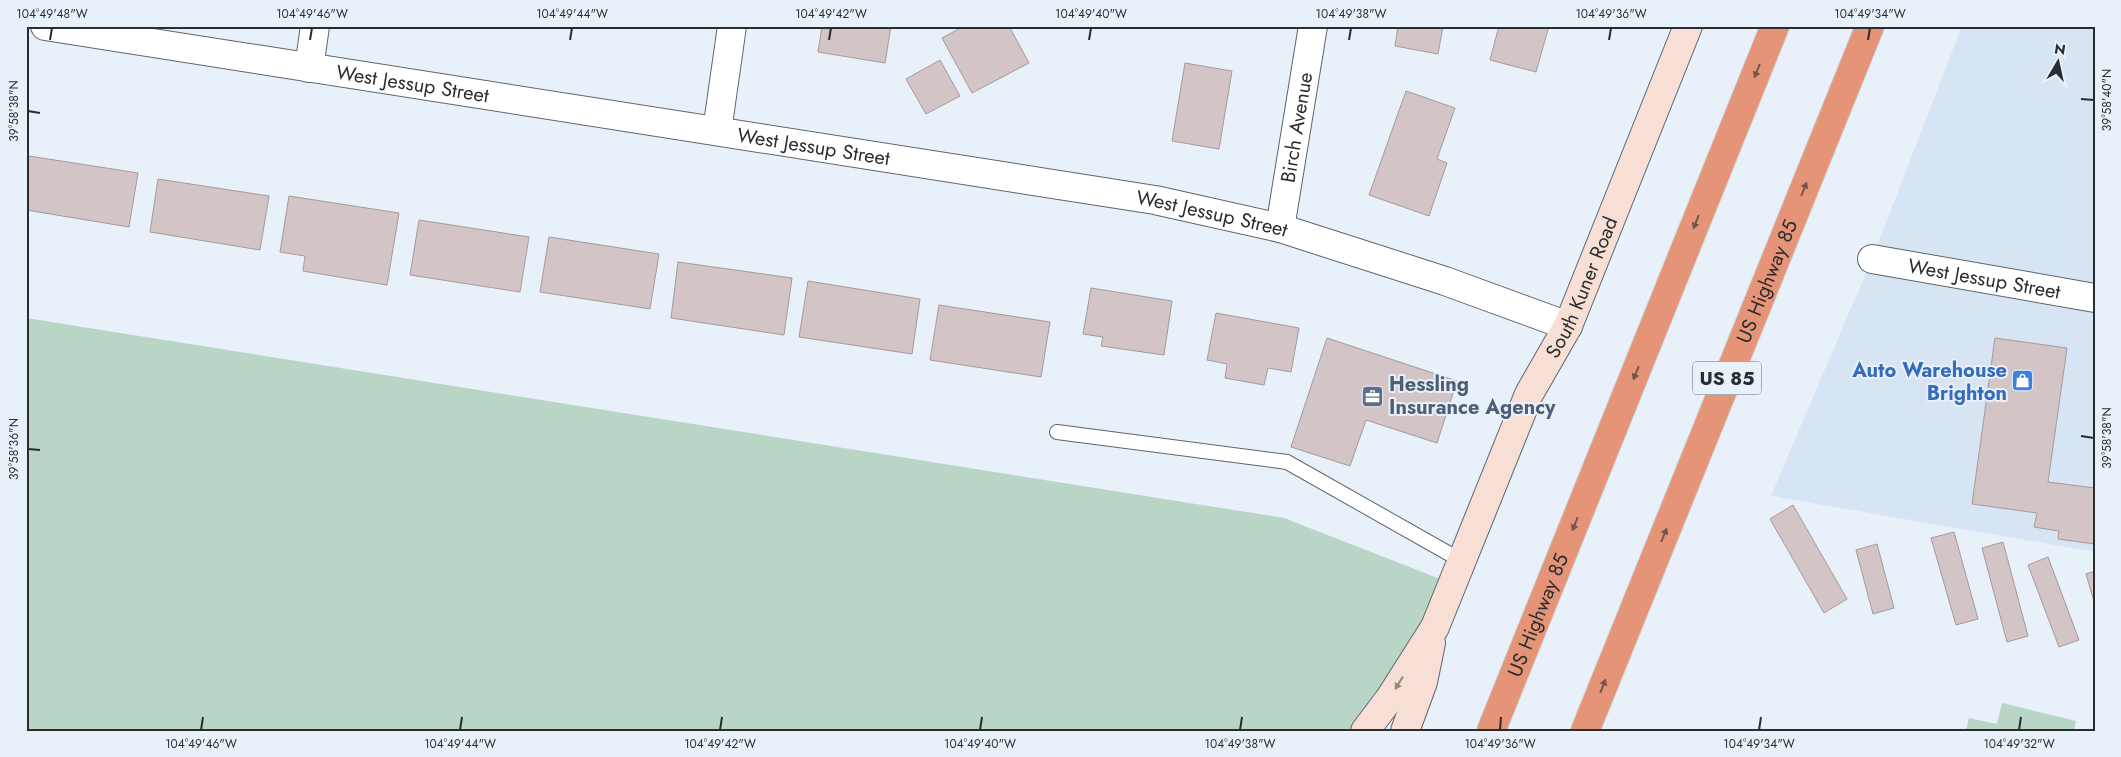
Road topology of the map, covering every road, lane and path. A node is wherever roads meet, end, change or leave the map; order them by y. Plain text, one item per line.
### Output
1 (45, 26) edge
2 (315, 26) edge
3 (732, 26) edge
4 (1313, 26) edge
5 (1688, 26) edge
6 (1775, 26) edge
7 (1870, 26) edge
8 (309, 68) junction
9 (717, 131) junction
10 (1280, 228) junction
11 (1872, 259) dead end
12 (2095, 298) edge
13 (1568, 326) junction
14 (1057, 432) dead end
15 (1462, 561) junction
16 (1435, 627) junction
17 (1365, 731) edge
18 (1405, 731) edge
19 (1491, 731) edge
20 (1585, 731) edge

1 - 8 street, West Jessup Street
2 - 8 street
3 - 9 street
4 - 10 street, Birch Avenue
5 - 13 street, South Kuner Road
6 -> 19 highway, US Highway 85
20 -> 7 highway, US Highway 85 / US 85
8 - 9 street, West Jessup Street
9 - 10 street, West Jessup Street
10 - 13 street, West Jessup Street
11 - 12 street, West Jessup Street
13 - 15 street, South Kuner Road
14 - 15 lane
15 - 16 street, South Kuner Road
16 -> 17 street
16 - 18 street

